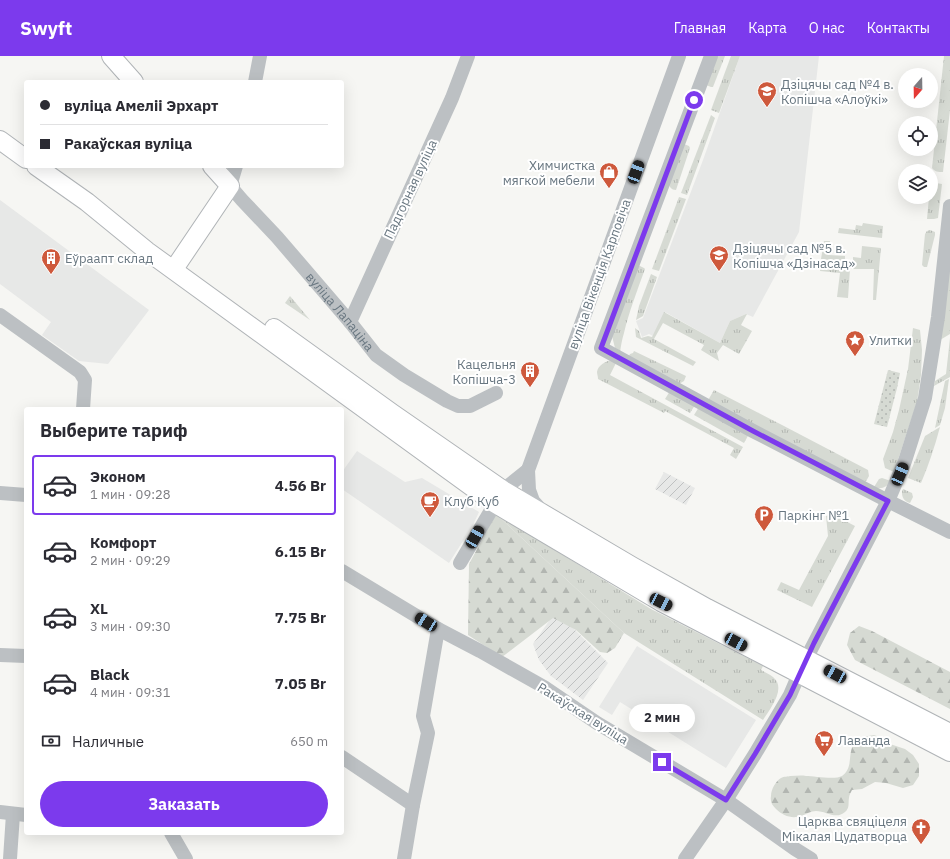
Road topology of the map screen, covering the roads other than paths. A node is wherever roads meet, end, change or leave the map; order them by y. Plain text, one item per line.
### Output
1 (111, 56) edge
2 (260, 56) edge
3 (468, 56) edge
4 (679, 56) edge
5 (711, 56) edge
6 (132, 80) edge
7 (255, 80) edge
8 (0, 140) edge
9 (24, 158) edge
10 (39, 168) edge
11 (214, 168) edge
12 (235, 168) edge
13 (230, 186) junction
14 (950, 206) edge
15 (177, 265) junction
16 (0, 315) edge
17 (350, 322) junction
18 (496, 393) dead end
19 (83, 407) edge
20 (528, 470) junction
21 (0, 493) edge
22 (24, 495) edge
23 (499, 496) junction
24 (888, 501) junction
25 (542, 522) junction
26 (950, 532) edge
27 (460, 563) dead end
28 (344, 572) edge
29 (438, 629) junction
30 (0, 654) edge
31 (24, 656) edge
32 (803, 666) junction
33 (950, 733) edge
34 (950, 752) edge
35 (344, 758) edge
36 (726, 800) junction
37 (413, 805) junction
38 (13, 814) edge
39 (172, 835) edge
40 (10, 859) edge
41 (186, 859) edge
42 (404, 859) edge
43 (685, 859) edge
44 (811, 859) edge

1 - 6 main road
2 - 7 street
3 - 17 street, Падгорная вуліца
4 - 20 street, вуліца Вікенція Карповіча
5 - 24 street
8 - 9 main road
10 - 15 main road
11 - 13 main road, вуліца Лапаціна
12 - 13 street
13 - 15 main road
13 - 17 street, вуліца Лапаціна
14 - 24 street
15 - 23 main road
16 - 19 street
17 - 18 street, вуліца Лапаціна
20 - 23 street
20 - 25 street
21 - 22 street
23 - 25 main road
23 - 27 street
24 - 26 street
24 - 32 street
25 - 32 main road
28 - 29 street, Ракаўская вуліца
29 - 36 street, Ракаўская вуліца
29 - 37 street
30 - 31 street
32 - 33 main road
32 - 34 main road
32 - 36 street
35 - 37 street
36 - 43 street
36 - 44 street, Ракаўская вуліца
37 - 42 street
38 - 40 street
39 - 41 street

